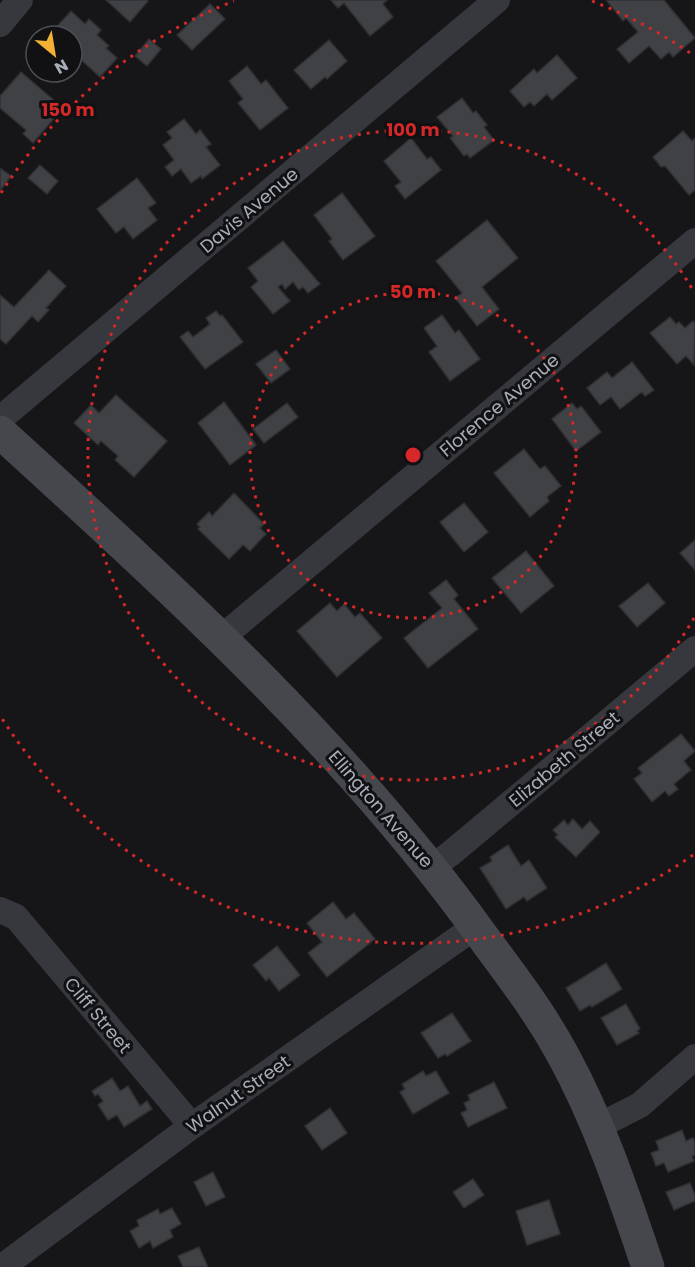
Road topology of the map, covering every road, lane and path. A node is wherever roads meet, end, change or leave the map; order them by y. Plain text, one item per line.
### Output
1 (20, 0) edge
2 (497, 0) edge
3 (0, 24) edge
4 (695, 241) edge
5 (0, 419) edge
6 (0, 432) edge
7 (221, 638) junction
8 (695, 649) edge
9 (432, 867) junction
10 (0, 910) edge
11 (476, 926) junction
12 (695, 1057) edge
13 (192, 1126) junction
14 (597, 1127) junction
15 (2, 1267) edge
16 (648, 1267) edge

1 - 3 street
2 - 5 street, Davis Avenue
4 - 7 street, Florence Avenue
6 - 7 street, Ellington Avenue
7 - 9 street, Ellington Avenue
8 - 9 street, Elizabeth Street
9 - 11 street, Ellington Avenue
10 - 13 street, Cliff Street
11 - 13 street, Walnut Street
11 - 14 street, Ellington Avenue
12 - 14 street
13 - 15 street, Walnut Street
14 - 16 street, Ellington Avenue

